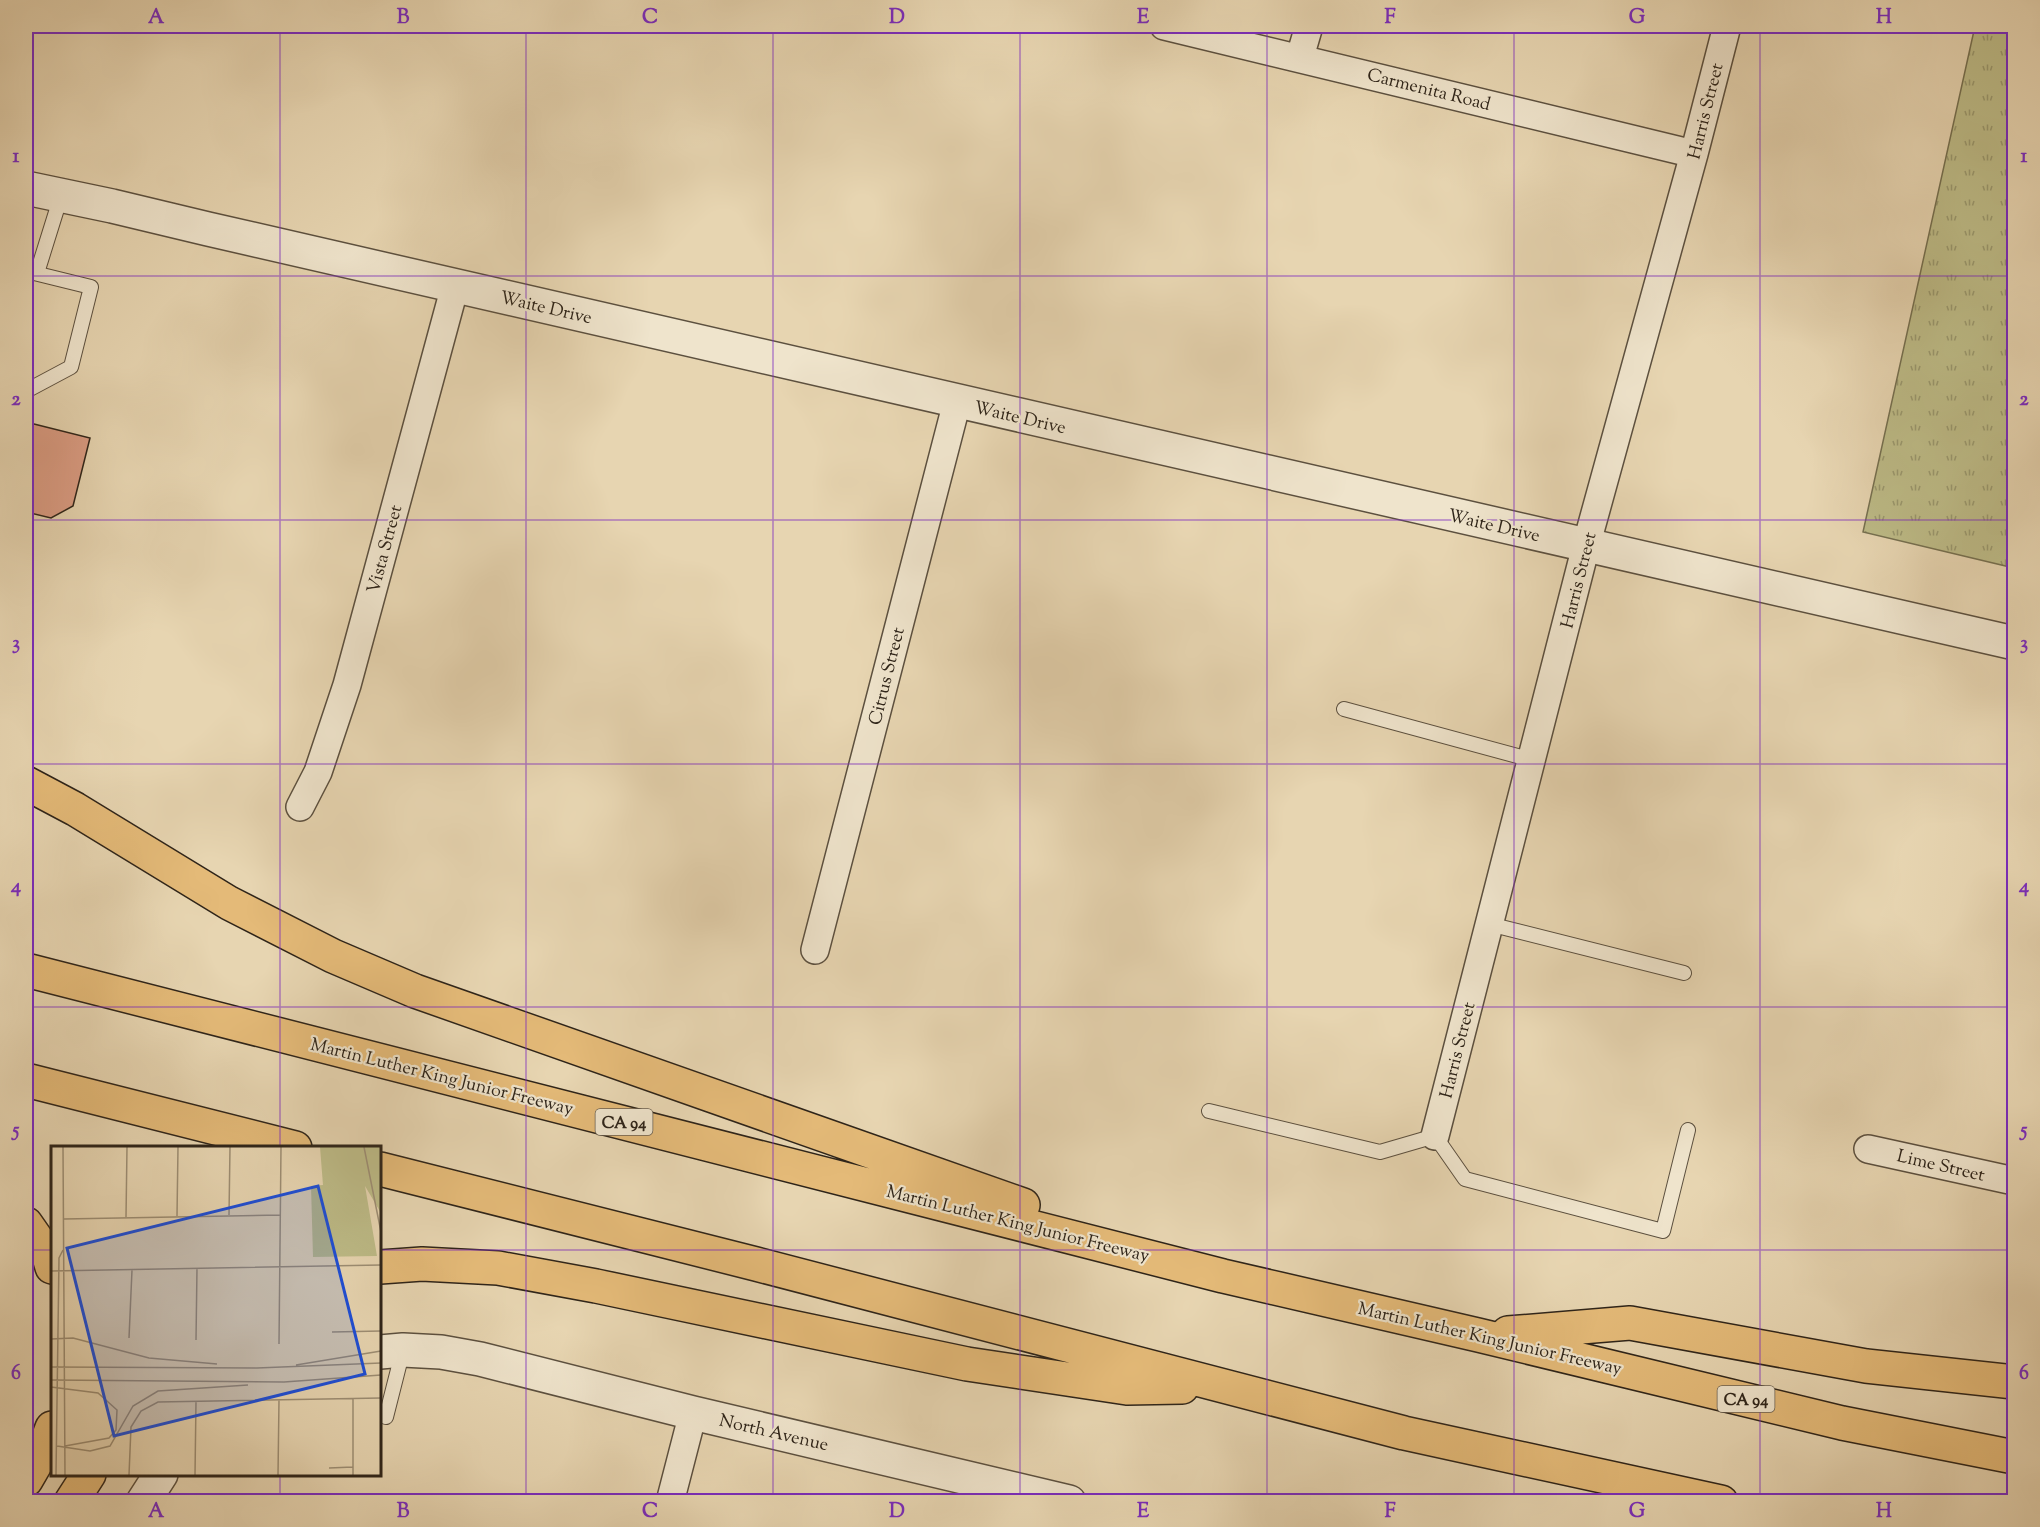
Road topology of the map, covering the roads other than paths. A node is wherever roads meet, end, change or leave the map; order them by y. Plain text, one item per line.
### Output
1 (1164, 26) edge
2 (1309, 26) edge
3 (1727, 26) edge
4 (1300, 57) junction
5 (1695, 154) junction
6 (26, 188) edge
7 (61, 196) junction
8 (31, 272) edge
9 (455, 286) junction
10 (26, 391) edge
11 (957, 402) junction
12 (1586, 546) junction
13 (2014, 643) edge
14 (1344, 710) dead end
15 (1532, 760) junction
16 (26, 783) edge
17 (300, 807) dead end
18 (1490, 924) junction
19 (815, 950) dead end
20 (26, 970) edge
21 (1684, 973) dead end
22 (26, 1080) edge
23 (1209, 1112) dead end
24 (1688, 1130) dead end
25 (1435, 1136) junction
26 (287, 1146) edge
27 (1868, 1149) dead end
28 (381, 1169) edge
29 (2014, 1182) edge
30 (26, 1224) edge
31 (51, 1264) edge
32 (381, 1267) edge
33 (1223, 1276) junction
34 (1478, 1335) junction
35 (391, 1351) edge
36 (2014, 1382) edge
37 (1226, 1387) junction
38 (693, 1413) junction
39 (381, 1415) edge
40 (51, 1431) edge
41 (2014, 1457) edge
42 (88, 1476) edge
43 (160, 1476) edge
44 (26, 1480) edge
45 (1068, 1501) edge
46 (71, 1502) edge
47 (143, 1502) edge
48 (670, 1502) edge
49 (1722, 1502) edge

1 - 4 street, Carmenita Road
2 - 4 street
3 - 5 street, Harris Street
4 - 5 street, Carmenita Road
5 - 12 street, Harris Street
6 - 7 street, Waite Drive
7 - 8 lane
7 - 9 street, Waite Drive
8 - 10 lane
9 - 11 street, Waite Drive
9 - 17 street, Vista Street
11 - 12 street, Waite Drive
11 - 19 street, Citrus Street
12 - 13 street, Waite Drive
12 - 15 street, Harris Street
14 - 15 lane
15 - 18 street, Harris Street
16 - 33 highway
18 - 21 lane
18 - 25 street, Harris Street
20 - 33 highway, Martin Luther King Junior Freeway / CA 94
22 - 26 highway
23 - 25 lane
24 - 25 lane
27 - 29 street, Lime Street
28 - 37 highway
30 - 31 highway
32 - 37 highway
33 - 34 highway, Martin Luther King Junior Freeway / CA 94
34 - 36 highway
34 - 41 highway, Martin Luther King Junior Freeway / CA 94
35 - 38 street, North Avenue
35 - 39 lane
37 - 49 highway
38 - 45 street, North Avenue
38 - 48 street
40 - 44 highway
42 - 46 highway
43 - 47 street

